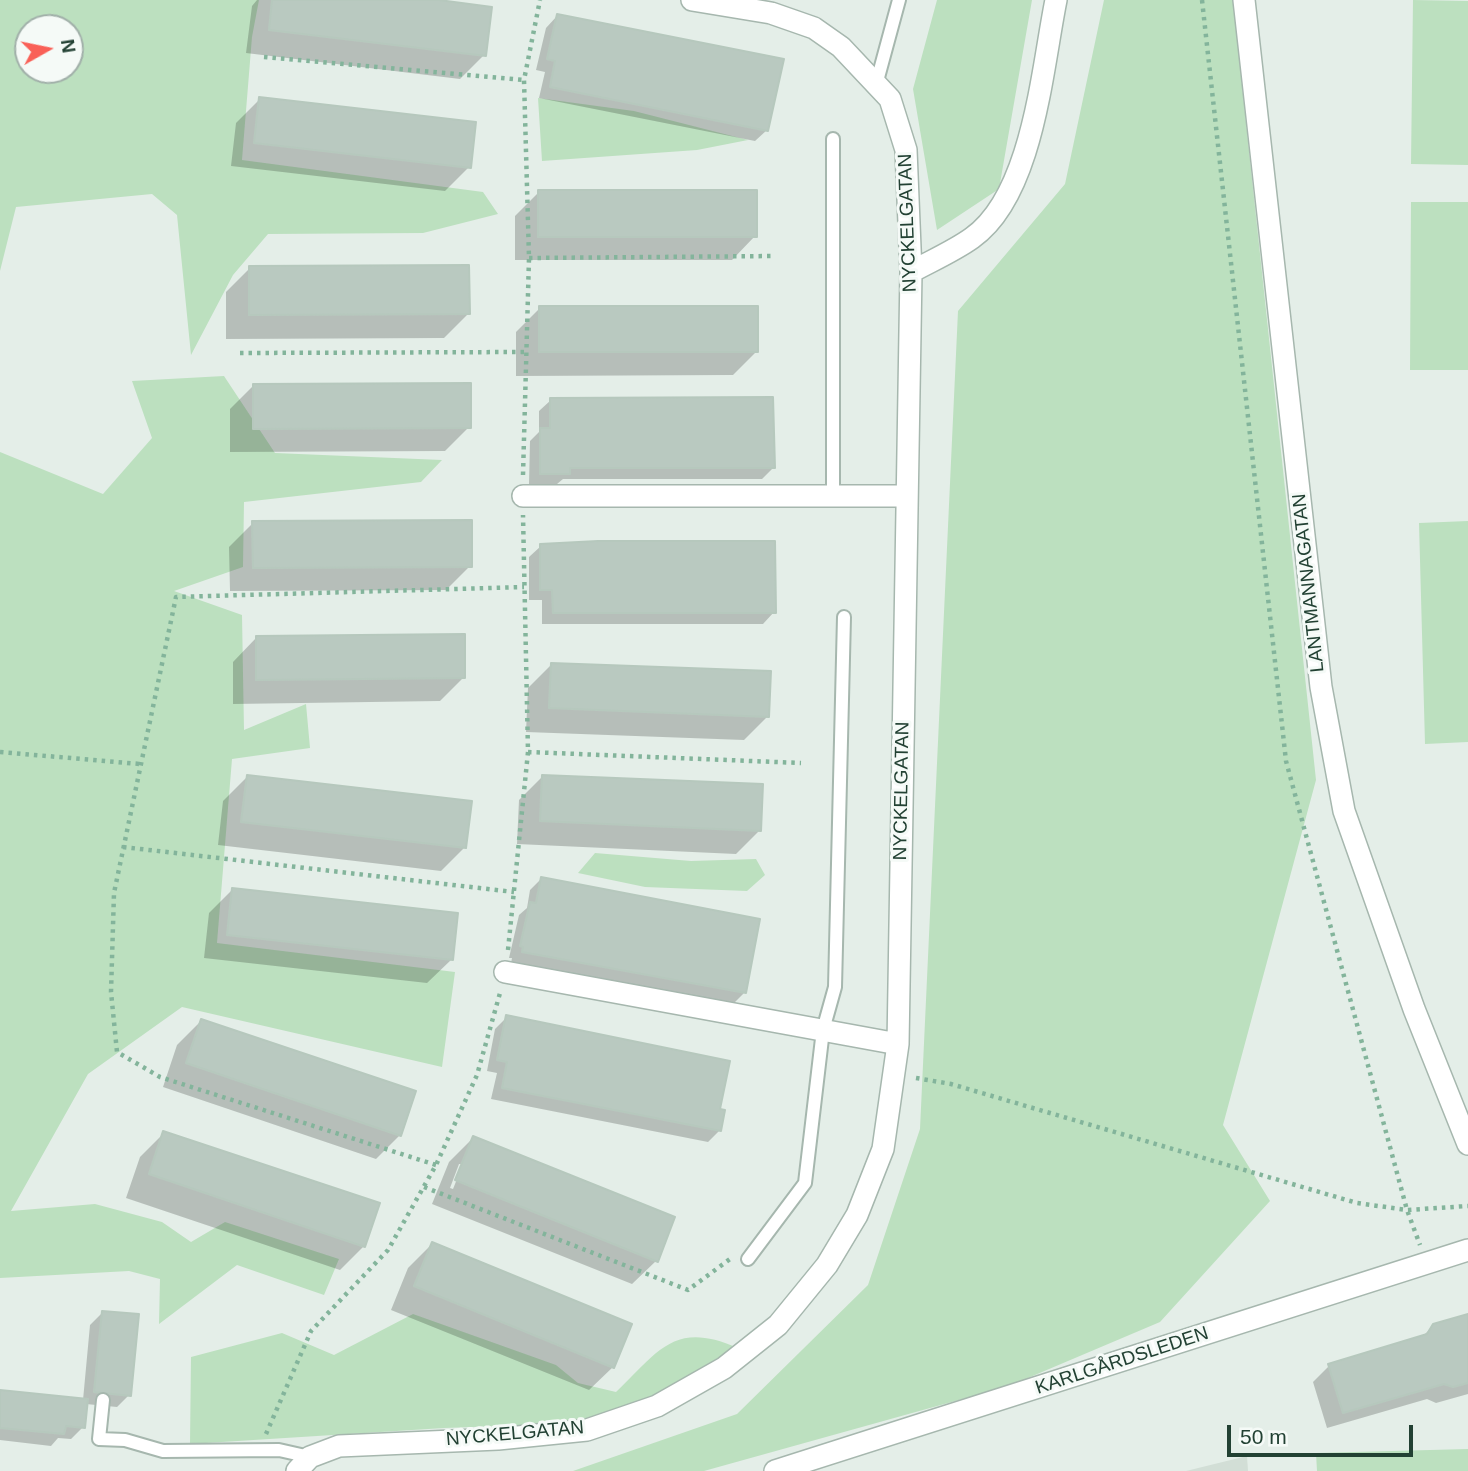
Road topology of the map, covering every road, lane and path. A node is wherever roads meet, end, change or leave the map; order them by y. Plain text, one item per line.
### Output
1 (540, 0) edge
2 (692, 0) edge
3 (899, 0) edge
4 (1056, 0) edge
5 (1244, 0) edge
6 (264, 57) dead end
7 (524, 80) junction
8 (876, 85) junction
9 (833, 139) dead end
10 (775, 256) dead end
11 (529, 258) junction
12 (911, 272) junction
13 (525, 352) junction
14 (240, 354) dead end
15 (523, 496) junction
16 (833, 496) junction
17 (907, 496) junction
18 (524, 587) junction
19 (844, 617) dead end
20 (0, 752) edge
21 (528, 752) junction
22 (801, 763) dead end
23 (141, 764) junction
24 (123, 847) junction
25 (514, 892) junction
26 (505, 972) junction
27 (823, 1030) junction
28 (898, 1044) junction
29 (894, 1075) junction
30 (1468, 1144) edge
31 (436, 1165) junction
32 (424, 1187) junction
33 (1468, 1206) edge
34 (1468, 1250) edge
35 (748, 1259) joint
36 (103, 1400) dead end
37 (259, 1450) junction
38 (304, 1464) edge
39 (775, 1471) edge

1 - 7 path
2 - 8 street, NYCKELGATAN
3 - 8 lane
4 - 12 street
5 - 30 street, LANTMANNAGATAN
6 - 7 path
7 - 11 path
8 - 12 street, NYCKELGATAN
9 - 16 lane
10 - 11 path
11 - 13 path
12 - 17 street, NYCKELGATAN
13 - 14 path
13 - 15 path
15 - 16 street
15 - 18 path
16 - 17 street
17 - 28 street, NYCKELGATAN
18 - 21 path
18 - 23 path
19 - 27 lane
20 - 23 path
21 - 22 path
21 - 25 path
23 - 24 path
24 - 25 path
24 - 31 path
25 - 26 path
26 - 27 street
26 - 31 path
27 - 28 street
27 - 35 lane
28 - 29 street, NYCKELGATAN
29 - 33 path
29 - 38 street, NYCKELGATAN
31 - 32 path
32 - 35 path
32 - 37 path
34 - 39 street, KARLGÅRDSLEDEN
36 - 37 lane
37 - 38 lane

